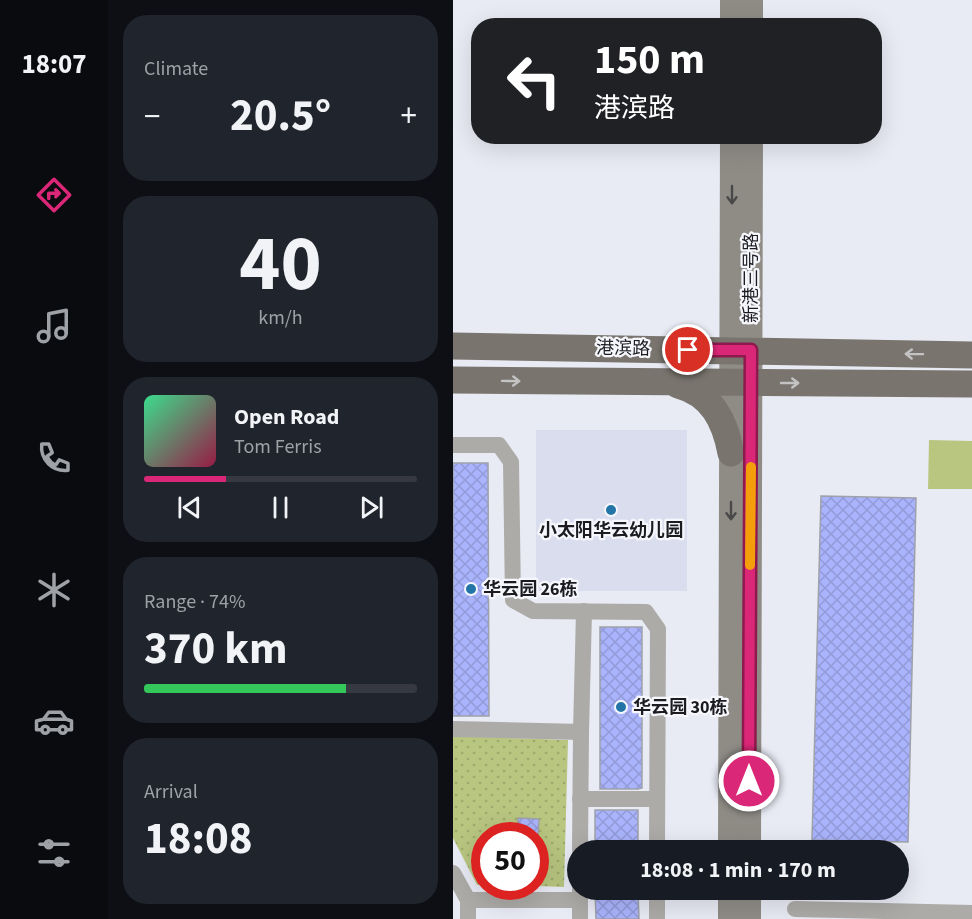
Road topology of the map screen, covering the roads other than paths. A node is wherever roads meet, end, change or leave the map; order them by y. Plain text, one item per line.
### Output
1 (732, 0) edge
2 (751, 0) edge
3 (732, 18) edge
4 (751, 18) edge
5 (732, 144) edge
6 (751, 144) edge
7 (453, 346) edge
8 (666, 349) junction
9 (741, 350) junction
10 (972, 355) edge
11 (453, 380) edge
12 (668, 382) junction
13 (741, 383) junction
14 (972, 384) edge
15 (453, 445) edge
16 (741, 453) junction
17 (584, 611) junction
18 (453, 729) edge
19 (581, 732) junction
20 (580, 799) junction
21 (657, 799) junction
22 (580, 840) edge
23 (657, 840) edge
24 (730, 840) edge
25 (749, 840) edge
26 (453, 873) edge
27 (567, 896) edge
28 (468, 900) junction
29 (580, 900) edge
30 (657, 900) edge
31 (730, 900) edge
32 (749, 900) edge
33 (795, 909) dead end
34 (972, 913) edge
35 (468, 919) edge
36 (580, 919) edge
37 (657, 919) edge
38 (730, 919) edge
39 (749, 919) edge

1 - 3 main road
2 - 4 main road
5 -> 9 main road, 新港三号路
6 - 9 main road, 新港三号路
7 - 8 main road, 港滨路
8 - 9 main road, 港滨路
8 - 13 main road
10 -> 9 main road, 港滨路
9 - 13 main road, 新港三号路
11 -> 12 main road, 港滨路
12 - 13 main road, 港滨路
12 - 16 main road
13 -> 14 main road, 港滨路
13 - 16 main road, 新港三号路
15 - 17 street
16 -> 24 main road, 新港三号路
16 - 25 main road, 新港三号路
17 - 19 street
17 - 21 street
18 - 19 street
19 - 20 street
20 - 21 street
20 - 22 street
21 - 23 street
26 - 28 street
27 - 28 street
28 - 35 street
29 - 36 street
30 - 37 street
31 - 38 main road
32 - 39 main road
33 - 34 street

